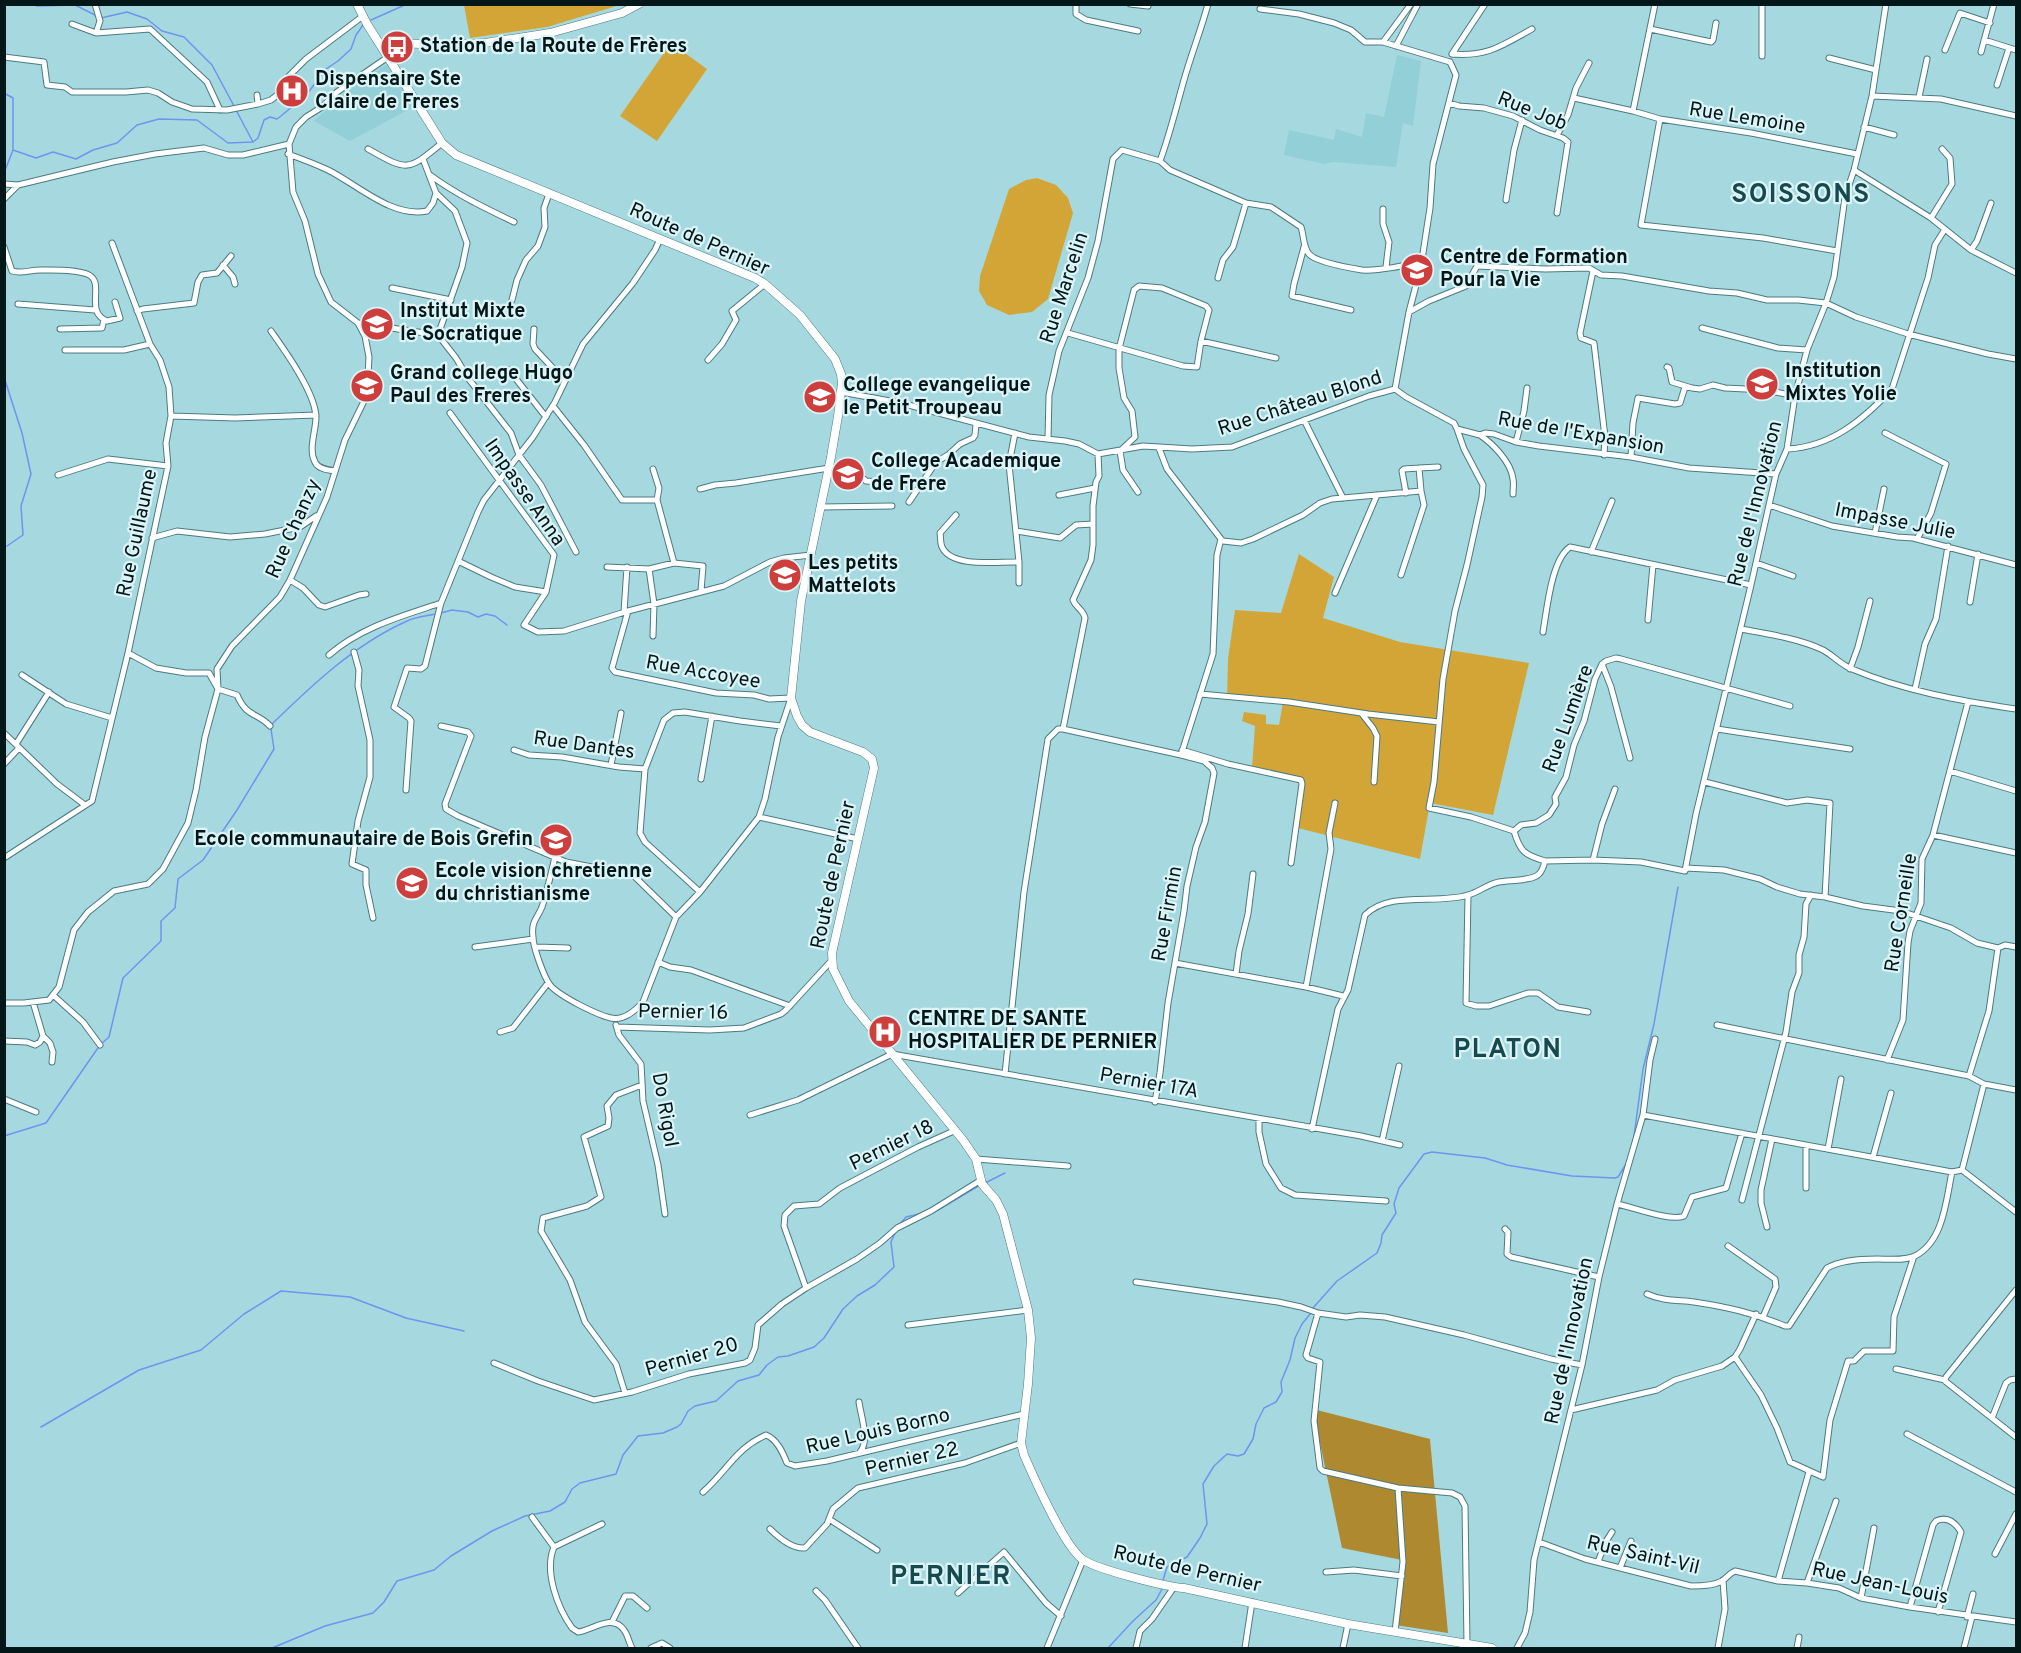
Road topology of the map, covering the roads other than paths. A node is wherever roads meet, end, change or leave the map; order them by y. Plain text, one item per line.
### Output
1 (95, 4) edge
2 (357, 4) edge
3 (639, 4) edge
4 (1076, 4) edge
5 (1130, 4) edge
6 (1208, 4) edge
7 (1411, 4) edge
8 (1418, 4) edge
9 (1485, 4) edge
10 (1655, 4) edge
11 (1762, 4) edge
12 (1886, 4) edge
13 (1994, 4) edge
14 (1148, 6) edge
15 (1260, 9) dead end
16 (363, 16) junction
17 (1716, 23) dead end
18 (1990, 23) junction
19 (72, 24) dead end
20 (1532, 29) dead end
21 (1650, 29) junction
22 (1138, 31) dead end
23 (96, 33) junction
24 (1984, 40) junction
25 (1383, 42) junction
26 (1396, 46) junction
27 (382, 48) junction
28 (2009, 48) junction
29 (1945, 50) dead end
30 (2016, 50) edge
31 (1981, 52) dead end
32 (1452, 54) junction
33 (1762, 56) dead end
34 (4, 57) edge
35 (388, 57) junction
36 (1828, 58) dead end
37 (1927, 59) dead end
38 (1450, 62) junction
39 (1589, 63) dead end
40 (1876, 70) junction
41 (1997, 85) dead end
42 (257, 95) dead end
43 (1872, 96) junction
44 (1919, 97) junction
45 (1574, 98) junction
46 (1449, 103) junction
47 (258, 104) junction
48 (220, 110) junction
49 (1634, 111) junction
50 (2016, 116) edge
51 (1660, 119) junction
52 (1522, 120) junction
53 (1864, 127) junction
54 (1557, 135) junction
55 (1894, 135) dead end
56 (442, 143) junction
57 (288, 144) junction
58 (368, 149) dead end
59 (1942, 149) dead end
60 (288, 154) junction
61 (1857, 154) junction
62 (423, 159) junction
63 (1160, 161) junction
64 (1854, 170) junction
65 (429, 174) junction
66 (4, 184) edge
67 (18, 185) junction
68 (436, 193) junction
69 (549, 194) junction
70 (4, 199) edge
71 (1506, 200) dead end
72 (1246, 203) junction
73 (1991, 203) dead end
74 (1383, 209) dead end
75 (1557, 213) dead end
76 (1931, 218) junction
77 (514, 222) dead end
78 (1945, 229) junction
79 (660, 239) junction
80 (112, 243) dead end
81 (4, 247) edge
82 (1305, 247) junction
83 (1971, 249) junction
84 (1837, 251) junction
85 (231, 256) dead end
86 (1422, 261) junction
87 (223, 265) junction
88 (1386, 267) junction
89 (1593, 271) junction
90 (2016, 273) edge
91 (1218, 278) dead end
92 (235, 284) dead end
93 (765, 284) junction
94 (392, 288) dead end
95 (451, 300) junction
96 (512, 300) dead end
97 (115, 302) dead end
98 (1826, 303) junction
99 (18, 304) dead end
100 (95, 310) junction
101 (1351, 310) dead end
102 (137, 311) junction
103 (1409, 312) junction
104 (104, 320) junction
105 (358, 323) junction
106 (1702, 327) dead end
107 (60, 329) dead end
108 (534, 329) dead end
109 (271, 331) dead end
110 (1068, 333) junction
111 (1908, 334) junction
112 (438, 335) junction
113 (1201, 341) junction
114 (150, 344) junction
115 (1119, 349) junction
116 (65, 350) dead end
117 (1807, 350) junction
118 (1276, 358) dead end
119 (2016, 359) edge
120 (708, 360) dead end
121 (1666, 367) dead end
122 (509, 370) dead end
123 (565, 381) junction
124 (1685, 387) junction
125 (1395, 388) junction
126 (1527, 388) dead end
127 (841, 392) junction
128 (1795, 396) junction
129 (552, 406) junction
130 (450, 413) dead end
131 (316, 415) junction
132 (171, 416) junction
133 (546, 417) junction
134 (1304, 420) junction
135 (975, 424) junction
136 (1457, 429) junction
137 (1885, 433) dead end
138 (1015, 434) junction
139 (1480, 435) junction
140 (1048, 439) junction
141 (1516, 442) junction
142 (1159, 448) junction
143 (1787, 449) junction
144 (1120, 451) junction
145 (1098, 454) junction
146 (519, 455) junction
147 (1604, 455) junction
148 (1630, 457) junction
149 (168, 466) junction
150 (1438, 467) dead end
151 (1419, 468) junction
152 (653, 469) dead end
153 (828, 469) junction
154 (335, 471) junction
155 (1776, 474) junction
156 (58, 475) dead end
157 (499, 481) junction
158 (880, 482) dead end
159 (1095, 488) junction
160 (700, 489) dead end
161 (1884, 489) dead end
162 (1421, 491) junction
163 (1138, 492) dead end
164 (1406, 493) junction
165 (1513, 494) dead end
166 (1059, 495) dead end
167 (1377, 495) junction
168 (1343, 498) junction
169 (657, 500) junction
170 (1612, 501) dead end
171 (909, 502) dead end
172 (1769, 505) junction
173 (892, 506) dead end
174 (821, 507) junction
175 (318, 515) junction
176 (956, 515) dead end
177 (1093, 524) junction
178 (1016, 531) junction
179 (1875, 533) junction
180 (152, 538) junction
181 (1221, 539) junction
182 (1917, 539) junction
183 (1948, 546) junction
184 (576, 552) dead end
185 (1591, 552) junction
186 (1978, 554) junction
187 (811, 555) junction
188 (458, 561) junction
189 (1019, 562) junction
190 (674, 563) junction
191 (1756, 563) junction
192 (1653, 565) junction
193 (2016, 565) edge
194 (606, 567) dead end
195 (627, 567) junction
196 (649, 569) junction
197 (1401, 575) dead end
198 (1793, 576) dead end
199 (290, 580) junction
200 (1019, 583) dead end
201 (1751, 585) junction
202 (701, 591) junction
203 (546, 592) junction
204 (1335, 593) dead end
205 (366, 594) dead end
206 (1870, 601) dead end
207 (1970, 602) dead end
208 (441, 603) junction
209 (654, 604) junction
210 (626, 612) junction
211 (1648, 620) dead end
212 (1741, 628) junction
213 (1543, 632) dead end
214 (653, 636) dead end
215 (128, 652) junction
216 (354, 652) dead end
217 (329, 655) dead end
218 (1602, 664) junction
219 (1850, 669) junction
220 (22, 675) dead end
221 (1726, 688) junction
222 (218, 689) junction
223 (1916, 690) junction
224 (49, 692) junction
225 (1200, 694) junction
226 (791, 698) junction
227 (1968, 702) junction
228 (1790, 705) dead end
229 (2016, 709) edge
230 (621, 713) dead end
231 (1362, 714) junction
232 (712, 716) junction
233 (112, 718) junction
234 (1439, 722) junction
235 (270, 726) dead end
236 (441, 726) dead end
237 (781, 726) junction
238 (1064, 729) junction
239 (1717, 729) junction
240 (4, 733) edge
241 (17, 746) junction
242 (1850, 749) dead end
243 (514, 750) dead end
244 (1182, 752) junction
245 (1630, 758) dead end
246 (4, 764) edge
247 (610, 765) junction
248 (645, 769) junction
249 (1950, 771) junction
250 (701, 779) dead end
251 (1374, 782) dead end
252 (1705, 782) junction
253 (1615, 789) dead end
254 (406, 790) dead end
255 (2016, 791) edge
256 (1335, 803) dead end
257 (86, 805) junction
258 (759, 816) junction
259 (1514, 831) junction
260 (1933, 836) junction
261 (858, 838) junction
262 (2016, 853) edge
263 (555, 857) junction
264 (4, 858) edge
265 (1593, 860) junction
266 (1545, 861) junction
267 (1291, 863) dead end
268 (1686, 869) junction
269 (1253, 874) dead end
270 (700, 892) junction
271 (1468, 895) junction
272 (1811, 895) junction
273 (1825, 897) junction
274 (1917, 916) junction
275 (676, 917) junction
276 (373, 918) dead end
277 (532, 939) junction
278 (475, 947) dead end
279 (536, 947) junction
280 (2016, 947) edge
281 (568, 948) dead end
282 (1998, 948) junction
283 (832, 960) junction
284 (658, 962) junction
285 (1174, 963) junction
286 (1236, 974) junction
287 (548, 983) junction
288 (1306, 987) junction
289 (53, 995) junction
290 (1343, 996) junction
291 (33, 1002) junction
292 (4, 1003) edge
293 (790, 1006) junction
294 (1588, 1012) dead end
295 (612, 1018) junction
296 (1717, 1025) dead end
297 (617, 1027) junction
298 (500, 1032) dead end
299 (43, 1036) junction
300 (1655, 1039) dead end
301 (1784, 1039) junction
302 (4, 1041) edge
303 (100, 1045) dead end
304 (892, 1054) junction
305 (1887, 1060) junction
306 (52, 1062) dead end
307 (1400, 1066) dead end
308 (1005, 1074) junction
309 (1969, 1077) junction
310 (1841, 1079) dead end
311 (1984, 1084) junction
312 (642, 1085) junction
313 (2016, 1090) edge
314 (1891, 1093) dead end
315 (4, 1100) edge
316 (1155, 1101) junction
317 (36, 1112) dead end
318 (750, 1115) dead end
319 (1643, 1115) junction
320 (1259, 1119) junction
321 (1312, 1129) junction
322 (956, 1130) junction
323 (1742, 1133) junction
324 (1757, 1136) junction
325 (1772, 1139) junction
326 (1382, 1141) junction
327 (1400, 1145) dead end
328 (1806, 1145) junction
329 (1828, 1149) junction
330 (1873, 1157) junction
331 (976, 1159) junction
332 (1068, 1166) dead end
333 (1962, 1170) junction
334 (1952, 1172) junction
335 (981, 1180) junction
336 (1806, 1188) dead end
337 (1742, 1200) dead end
338 (1386, 1201) dead end
339 (1617, 1204) junction
340 (2016, 1212) edge
341 (665, 1214) dead end
342 (1767, 1227) dead end
343 (1505, 1229) dead end
344 (1728, 1246) dead end
345 (1914, 1256) junction
346 (1599, 1277) junction
347 (1136, 1282) dead end
348 (806, 1288) junction
349 (2016, 1290) edge
350 (1647, 1294) dead end
351 (1028, 1310) junction
352 (1317, 1313) junction
353 (1760, 1315) junction
354 (908, 1325) dead end
355 (1735, 1357) junction
356 (494, 1363) dead end
357 (1582, 1365) junction
358 (1896, 1369) dead end
359 (2016, 1379) edge
360 (1946, 1381) junction
361 (625, 1393) junction
362 (859, 1402) dead end
363 (1571, 1410) junction
364 (1024, 1414) junction
365 (1992, 1418) junction
366 (1907, 1434) dead end
367 (2016, 1437) edge
368 (1021, 1443) junction
369 (858, 1453) junction
370 (1809, 1472) junction
371 (1398, 1488) junction
372 (703, 1492) dead end
373 (2016, 1492) edge
374 (1836, 1501) dead end
375 (2016, 1514) edge
376 (532, 1517) dead end
377 (830, 1519) junction
378 (602, 1524) dead end
379 (1874, 1528) dead end
380 (770, 1529) dead end
381 (1612, 1532) dead end
382 (1631, 1541) dead end
383 (1539, 1542) junction
384 (554, 1547) junction
385 (877, 1550) dead end
386 (1995, 1554) dead end
387 (1083, 1560) junction
388 (1598, 1562) junction
389 (1620, 1568) junction
390 (1326, 1572) dead end
391 (1738, 1572) joint
392 (1402, 1576) junction
393 (1723, 1581) junction
394 (1778, 1581) junction
395 (1807, 1583) junction
396 (1174, 1587) junction
397 (816, 1591) dead end
398 (958, 1593) dead end
399 (1973, 1594) dead end
400 (1861, 1598) junction
401 (1252, 1602) junction
402 (1910, 1607) junction
403 (647, 1608) dead end
404 (1938, 1612) junction
405 (1061, 1616) junction
406 (1970, 1617) junction
407 (612, 1622) junction
408 (2016, 1622) edge
409 (1348, 1624) junction
410 (1395, 1632) junction
411 (1799, 1637) dead end
412 (1467, 1644) junction
413 (1457, 1645) edge
414 (632, 1648) edge
415 (651, 1648) edge
416 (670, 1648) edge
417 (858, 1648) edge
418 (1047, 1648) edge
419 (1136, 1648) edge
420 (1245, 1648) edge
421 (1343, 1648) edge
422 (1492, 1648) edge
423 (1517, 1648) edge
424 (1718, 1648) edge
425 (1797, 1648) edge
426 (1964, 1648) edge

1 - 23 street
2 - 16 street, Route de Pernier
3 - 27 street
4 - 22 street
5 - 14 street
6 - 63 street
7 - 25 street
8 - 26 street
9 - 32 street, Rue Château Blond
10 - 21 street
11 - 33 street
12 - 40 street, Rue de l'Innovation
13 - 18 street
15 - 25 street
16 - 27 street, Route de Pernier
16 - 47 street
17 - 21 street
18 - 24 street
18 - 29 street
19 - 23 street
20 - 32 street
21 - 49 street
23 - 48 street
24 - 28 street
24 - 31 street
25 - 26 street
26 - 38 street
27 - 35 street, Route de Pernier
28 - 30 street
28 - 41 street
32 - 38 street, Rue Château Blond
34 - 48 street
35 - 56 street, Route de Pernier
35 - 57 street
36 - 40 street
37 - 44 street
38 - 46 street, Rue Château Blond
39 - 45 street
40 - 43 street, Rue de l'Innovation
42 - 47 street
43 - 44 street
43 - 53 street, Rue de l'Innovation
44 - 50 street
45 - 49 street, Rue Lemoine
45 - 54 street
46 - 52 street, Rue Job
46 - 86 street, Rue Château Blond
47 - 48 street
49 - 51 street, Rue Lemoine
51 - 61 street, Rue Lemoine
51 - 84 street
52 - 54 street, Rue Job
52 - 71 street
53 - 55 street
53 - 61 street, Rue de l'Innovation
54 - 75 street, Rue Job
56 - 62 street
56 - 69 street, Route de Pernier
57 - 60 street
57 - 67 street
58 - 62 street
59 - 76 street
60 - 68 street
60 - 105 street
61 - 64 street, Rue de l'Innovation
62 - 65 street
63 - 72 street
63 - 110 street, Rue Marcelin
64 - 76 street
64 - 84 street, Rue de l'Innovation
65 - 68 street
65 - 77 street
66 - 67 street
67 - 70 street
68 - 95 street
69 - 79 street, Route de Pernier
69 - 96 street
72 - 82 street
72 - 91 street
73 - 83 street
74 - 88 street
76 - 78 street
78 - 83 street
78 - 111 street
79 - 93 street, Route de Pernier
79 - 123 street
80 - 102 street, Rue Guillaume
81 - 100 street
82 - 88 street
82 - 101 street
83 - 90 street
84 - 98 street, Rue de l'Innovation
85 - 87 street
86 - 88 street
86 - 103 street, Rue Château Blond
87 - 92 street
87 - 102 street
89 - 98 street
89 - 103 street
89 - 147 street
93 - 120 street
93 - 127 street, Route de Pernier
94 - 95 street
95 - 112 street
97 - 104 street
98 - 111 street
98 - 117 street, Rue de l'Innovation
99 - 100 street
100 - 104 street
102 - 114 street, Rue Guillaume
103 - 125 street, Rue Château Blond
104 - 107 street
105 - 112 street
105 - 154 street, Rue Chanzy
106 - 117 street
108 - 123 street
109 - 131 street
110 - 115 street
110 - 140 street, Rue Marcelin
111 - 119 street
111 - 143 street
112 - 146 street
113 - 115 street
113 - 115 street
113 - 118 street
114 - 116 street
114 - 132 street, Rue Guillaume
115 - 144 street
117 - 128 street, Rue de l'Innovation
121 - 124 street
122 - 133 street
123 - 129 street
124 - 128 street
124 - 148 street
125 - 134 street, Rue Château Blond
125 - 136 street, Rue de l'Expansion
126 - 141 street
127 - 135 street
127 - 153 street, Route de Pernier
128 - 143 street, Rue de l'Innovation
129 - 133 street
129 - 169 street
130 - 157 street, Impasse Anna
131 - 132 street
131 - 154 street
132 - 149 street, Rue Guillaume
133 - 146 street
134 - 142 street, Rue Château Blond
134 - 168 street
135 - 138 street
135 - 171 street
136 - 139 street, Rue de l'Expansion
136 - 234 street
137 - 182 street
138 - 140 street
138 - 178 street
139 - 141 street, Rue de l'Expansion
139 - 165 street
140 - 145 street
141 - 147 street, Rue de l'Expansion
142 - 144 street, Rue Château Blond
142 - 181 street
143 - 155 street, Rue de l'Innovation
144 - 145 street, Rue Château Blond
144 - 163 street
145 - 159 street
146 - 157 street
146 - 184 street
147 - 148 street, Rue de l'Expansion
148 - 155 street, Rue de l'Expansion
149 - 156 street
149 - 180 street, Rue Guillaume
150 - 151 street
151 - 162 street
151 - 164 street
152 - 169 street
153 - 158 street
153 - 160 street
153 - 174 street, Route de Pernier
154 - 175 street, Rue Chanzy
155 - 172 street, Rue de l'Innovation
157 - 188 street
157 - 203 street, Impasse Anna
159 - 166 street
159 - 177 street
161 - 179 street
162 - 164 street
162 - 197 street
164 - 167 street
167 - 168 street
167 - 204 street
168 - 181 street
169 - 190 street
170 - 185 street
172 - 179 street, Impasse Julie
172 - 191 street, Rue de l'Innovation
173 - 174 street
174 - 187 street, Route de Pernier
175 - 180 street
175 - 199 street, Rue Chanzy
176 - 189 street
177 - 178 street
177 - 238 street
178 - 189 street
179 - 182 street, Impasse Julie
180 - 215 street, Rue Guillaume
181 - 225 street
182 - 183 street, Impasse Julie
183 - 186 street, Impasse Julie
183 - 223 street
185 - 192 street
185 - 213 street
186 - 193 street, Impasse Julie
186 - 207 street
187 - 202 street
187 - 226 street, Route de Pernier
188 - 203 street
188 - 208 street
189 - 200 street
190 - 196 street
190 - 202 street
191 - 198 street
191 - 201 street, Rue de l'Innovation
192 - 201 street
192 - 211 street
194 - 195 street
195 - 196 street
195 - 210 street
196 - 209 street, Rue Accoyee
199 - 205 street
199 - 222 street, Rue Chanzy
201 - 212 street, Rue de l'Innovation
202 - 209 street
203 - 210 street, Impasse Anna
206 - 219 street
208 - 217 street
208 - 254 street
209 - 210 street
209 - 214 street, Rue Accoyee
210 - 226 street, Rue Accoyee
212 - 219 street
212 - 221 street, Rue de l'Innovation
215 - 222 street
215 - 233 street, Rue Guillaume
216 - 276 street
218 - 221 street, Rue Lumière
218 - 245 street
218 - 259 street, Rue Lumière
219 - 223 street
220 - 224 street
221 - 228 street, Rue Lumière
221 - 239 street, Rue de l'Innovation
222 - 235 street
222 - 289 street, Rue Chanzy
223 - 227 street
224 - 233 street
224 - 241 street
225 - 231 street
225 - 244 street
226 - 237 street
226 - 261 street, Route de Pernier
227 - 229 street
227 - 249 street, Rue Corneille
230 - 247 street
231 - 234 street
231 - 251 street
232 - 237 street
232 - 248 street
232 - 250 street
233 - 257 street, Rue Guillaume
234 - 259 street
236 - 263 street
237 - 258 street
238 - 244 street
238 - 308 street
239 - 242 street
239 - 252 street, Rue de l'Innovation
240 - 241 street
241 - 246 street
241 - 257 street
243 - 247 street, Rue Dantes
244 - 267 street
244 - 285 street, Rue Firmin
247 - 248 street, Rue Dantes
248 - 270 street, Rue Dantes
249 - 255 street
249 - 260 street, Rue Corneille
252 - 268 street, Rue de l'Innovation
252 - 273 street
253 - 265 street
256 - 288 street
257 - 264 street
258 - 261 street
258 - 270 street
259 - 266 street
260 - 262 street
260 - 274 street, Rue Corneille
261 - 283 street, Route de Pernier
263 - 275 street
263 - 277 street
265 - 266 street
265 - 268 street
266 - 271 street
268 - 272 street
269 - 286 street
270 - 275 street
271 - 290 street
271 - 294 street
272 - 273 street
272 - 301 street
273 - 274 street
274 - 282 street
274 - 305 street, Rue Corneille
275 - 284 street
277 - 278 street
277 - 279 street
279 - 281 street
279 - 287 street
280 - 282 street
282 - 309 street
283 - 293 street, Pernier 16
283 - 304 street, Route de Pernier
284 - 293 street
284 - 295 street
285 - 286 street
285 - 316 street, Rue Firmin
286 - 288 street
287 - 295 street
287 - 298 street
288 - 290 street
289 - 291 street
289 - 303 street
290 - 321 street
291 - 292 street
291 - 299 street
293 - 297 street, Pernier 16
295 - 297 street, Do Rigol
296 - 301 street
297 - 312 street, Do Rigol
299 - 302 street
299 - 306 street
300 - 319 street, Rue de l'Innovation
301 - 305 street
301 - 324 street
304 - 308 street, Pernier 17A
304 - 318 street
304 - 322 street, Route de Pernier
305 - 309 street
307 - 326 street
308 - 316 street, Pernier 17A
309 - 311 street
310 - 329 street
311 - 313 street
311 - 333 street
312 - 341 street, Do Rigol
312 - 361 street
314 - 330 street
315 - 317 street
316 - 320 street, Pernier 17A
319 - 323 street
319 - 339 street, Rue de l'Innovation
320 - 321 street, Pernier 17A
320 - 338 street
321 - 326 street, Pernier 17A
322 - 331 street, Route de Pernier
322 - 348 street, Pernier 18
323 - 324 street
323 - 339 street
324 - 325 street
324 - 337 street
325 - 328 street
325 - 342 street
326 - 327 street, Pernier 17A
328 - 329 street
328 - 336 street
329 - 330 street
330 - 334 street
331 - 332 street
331 - 335 street, Route de Pernier
333 - 334 street
333 - 340 street
334 - 345 street
335 - 348 street, Pernier 20
335 - 351 street, Route de Pernier
339 - 346 street, Rue de l'Innovation
343 - 346 street
344 - 353 street
345 - 353 street
345 - 370 street
346 - 357 street, Rue de l'Innovation
347 - 352 street
348 - 361 street, Pernier 20
349 - 360 street
350 - 353 street
351 - 354 street
351 - 364 street, Route de Pernier
352 - 357 street
352 - 371 street
353 - 355 street
355 - 363 street
355 - 370 street
356 - 361 street, Pernier 20
357 - 363 street, Rue de l'Innovation
358 - 360 street
359 - 365 street
360 - 365 street
362 - 369 street
363 - 383 street, Rue de l'Innovation
364 - 368 street, Route de Pernier
364 - 369 street, Rue Louis Borno
365 - 367 street
366 - 373 street
368 - 377 street, Pernier 22
368 - 387 street, Route de Pernier
369 - 372 street, Rue Louis Borno
370 - 394 street
371 - 392 street
371 - 412 street
374 - 395 street
375 - 386 street
376 - 384 street
377 - 380 street, Pernier 22
377 - 385 street
378 - 384 street
379 - 400 street
381 - 388 street
382 - 389 street
383 - 388 street, Rue Saint-Vil
383 - 423 street, Rue de l'Innovation
384 - 407 street
387 - 396 street, Route de Pernier
387 - 405 street
388 - 389 street, Rue Saint-Vil
389 - 393 street, Rue Saint-Vil
390 - 392 street
391 - 393 street, Rue Saint-Vil
391 - 394 street, Rue Jean-Louis
392 - 410 street
393 - 424 street
394 - 395 street, Rue Jean-Louis
395 - 400 street, Rue Jean-Louis
396 - 401 street, Route de Pernier
396 - 419 street
397 - 417 street
398 - 405 street
399 - 406 street
400 - 402 street, Rue Jean-Louis
401 - 409 street, Route de Pernier
401 - 420 street
402 - 404 street, Rue Jean-Louis
402 - 404 street
403 - 407 street
404 - 406 street, Rue Jean-Louis
405 - 418 street
406 - 408 street, Rue Jean-Louis
406 - 426 street
407 - 414 street
409 - 410 street, Route de Pernier
409 - 421 street
410 - 413 street, Route de Pernier
411 - 425 street
412 - 413 street, Route de Pernier
412 - 422 street, Route de Pernier
415 - 416 street

